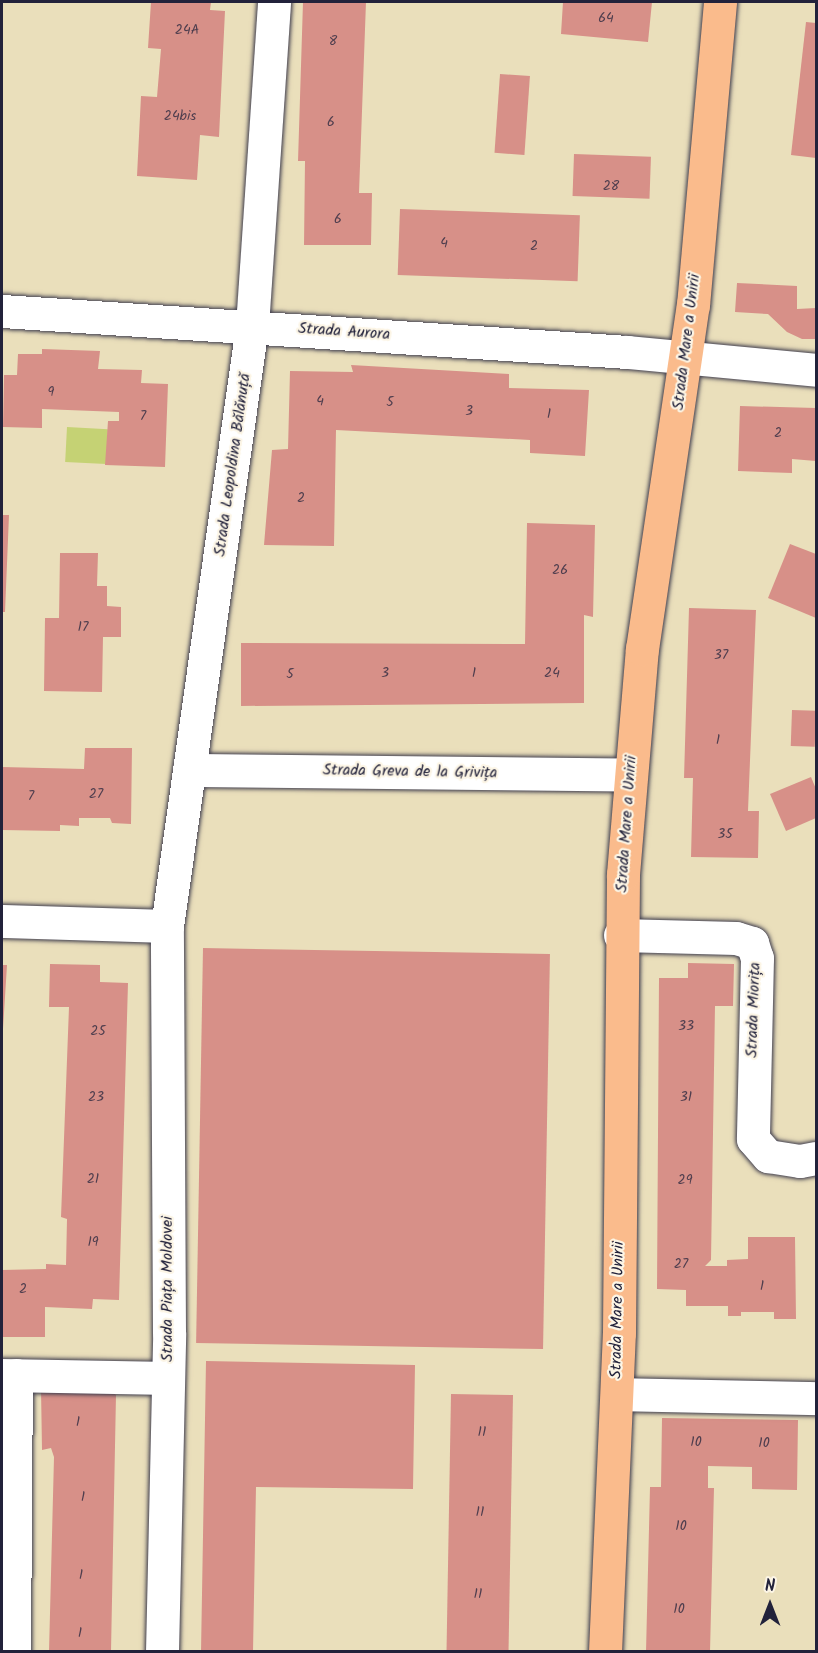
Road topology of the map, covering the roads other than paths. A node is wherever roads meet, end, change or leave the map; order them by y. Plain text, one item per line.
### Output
1 (274, 2) edge
2 (720, 2) edge
3 (2, 311) edge
4 (252, 326) junction
5 (686, 356) junction
6 (816, 370) edge
7 (189, 770) junction
8 (631, 775) junction
9 (2, 921) edge
10 (167, 926) junction
11 (620, 934) junction
12 (816, 1158) edge
13 (9, 1375) edge
14 (168, 1378) junction
15 (616, 1394) junction
16 (816, 1398) edge
17 (14, 1652) edge
18 (162, 1652) edge
19 (605, 1652) edge

1 - 4 street, Strada Leopoldina Bălănuță
2 - 5 main road, Strada Mare a Unirii
3 - 4 street, Strada Aurora
4 - 5 street, Strada Aurora
4 - 7 street, Strada Leopoldina Bălănuță
5 - 6 street, Strada Aurora
5 - 8 main road, Strada Mare a Unirii
7 - 8 street, Strada Greva de la Grivița
7 - 10 street, Strada Leopoldina Bălănuță
8 - 11 main road, Strada Mare a Unirii
9 - 10 street
10 - 14 street, Strada Piața Moldovei
11 - 12 street, Strada Miorița
11 - 15 main road, Strada Mare a Unirii
13 - 14 street
13 - 17 street
14 - 18 street, Strada Piața Moldovei
15 - 16 street
15 - 19 main road, Strada Mare a Unirii

